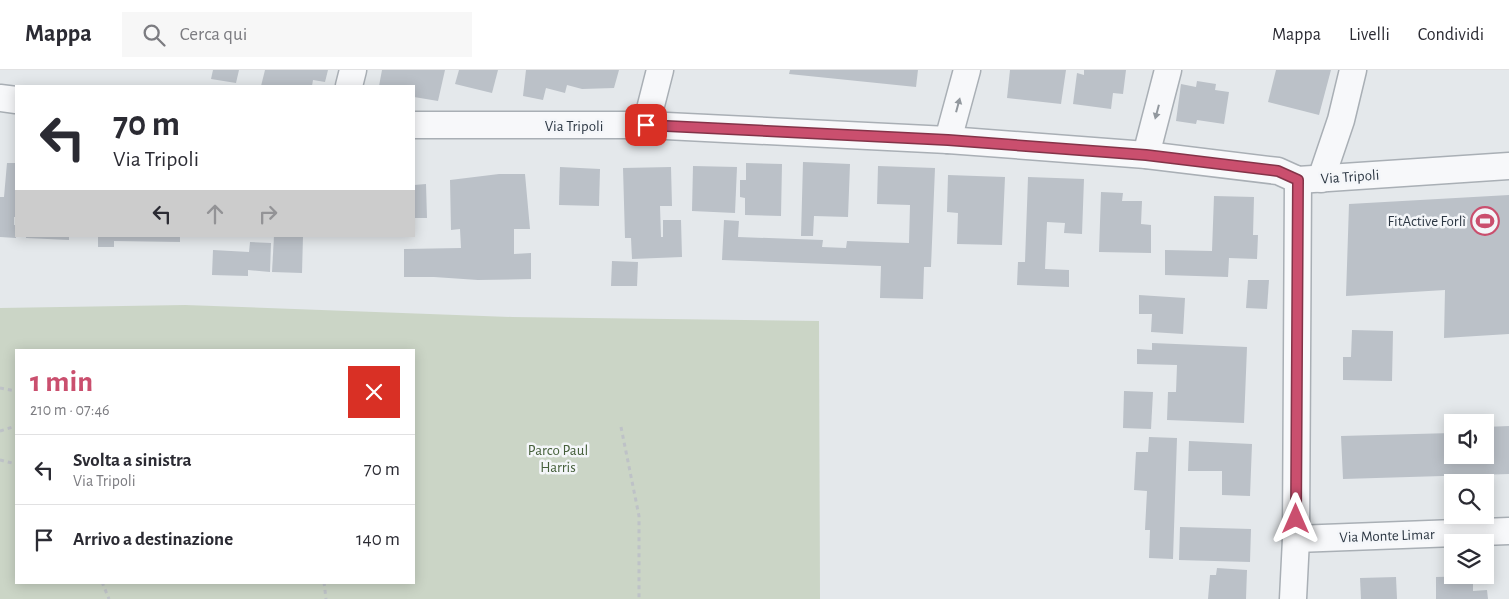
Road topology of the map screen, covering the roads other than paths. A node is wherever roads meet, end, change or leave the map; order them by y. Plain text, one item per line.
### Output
1 (353, 70) edge
2 (660, 70) edge
3 (967, 70) edge
4 (1168, 70) edge
5 (1353, 70) edge
6 (349, 85) edge
7 (0, 98) edge
8 (15, 100) edge
9 (415, 125) edge
10 (646, 125) junction
11 (948, 140) junction
12 (1146, 155) junction
13 (1509, 166) edge
14 (1310, 180) junction
15 (1509, 531) edge
16 (1296, 539) junction
17 (1293, 599) edge

1 - 6 street
2 - 10 street
11 -> 3 street
4 -> 12 street
5 - 14 street
7 - 8 street
9 - 10 street, Via Tripoli
10 - 11 street, Via Tripoli
11 - 12 street, Via Tripoli
12 - 14 street, Via Tripoli
13 - 14 street, Via Tripoli
14 - 16 street
15 - 16 street, Via Monte Limar
16 - 17 street

